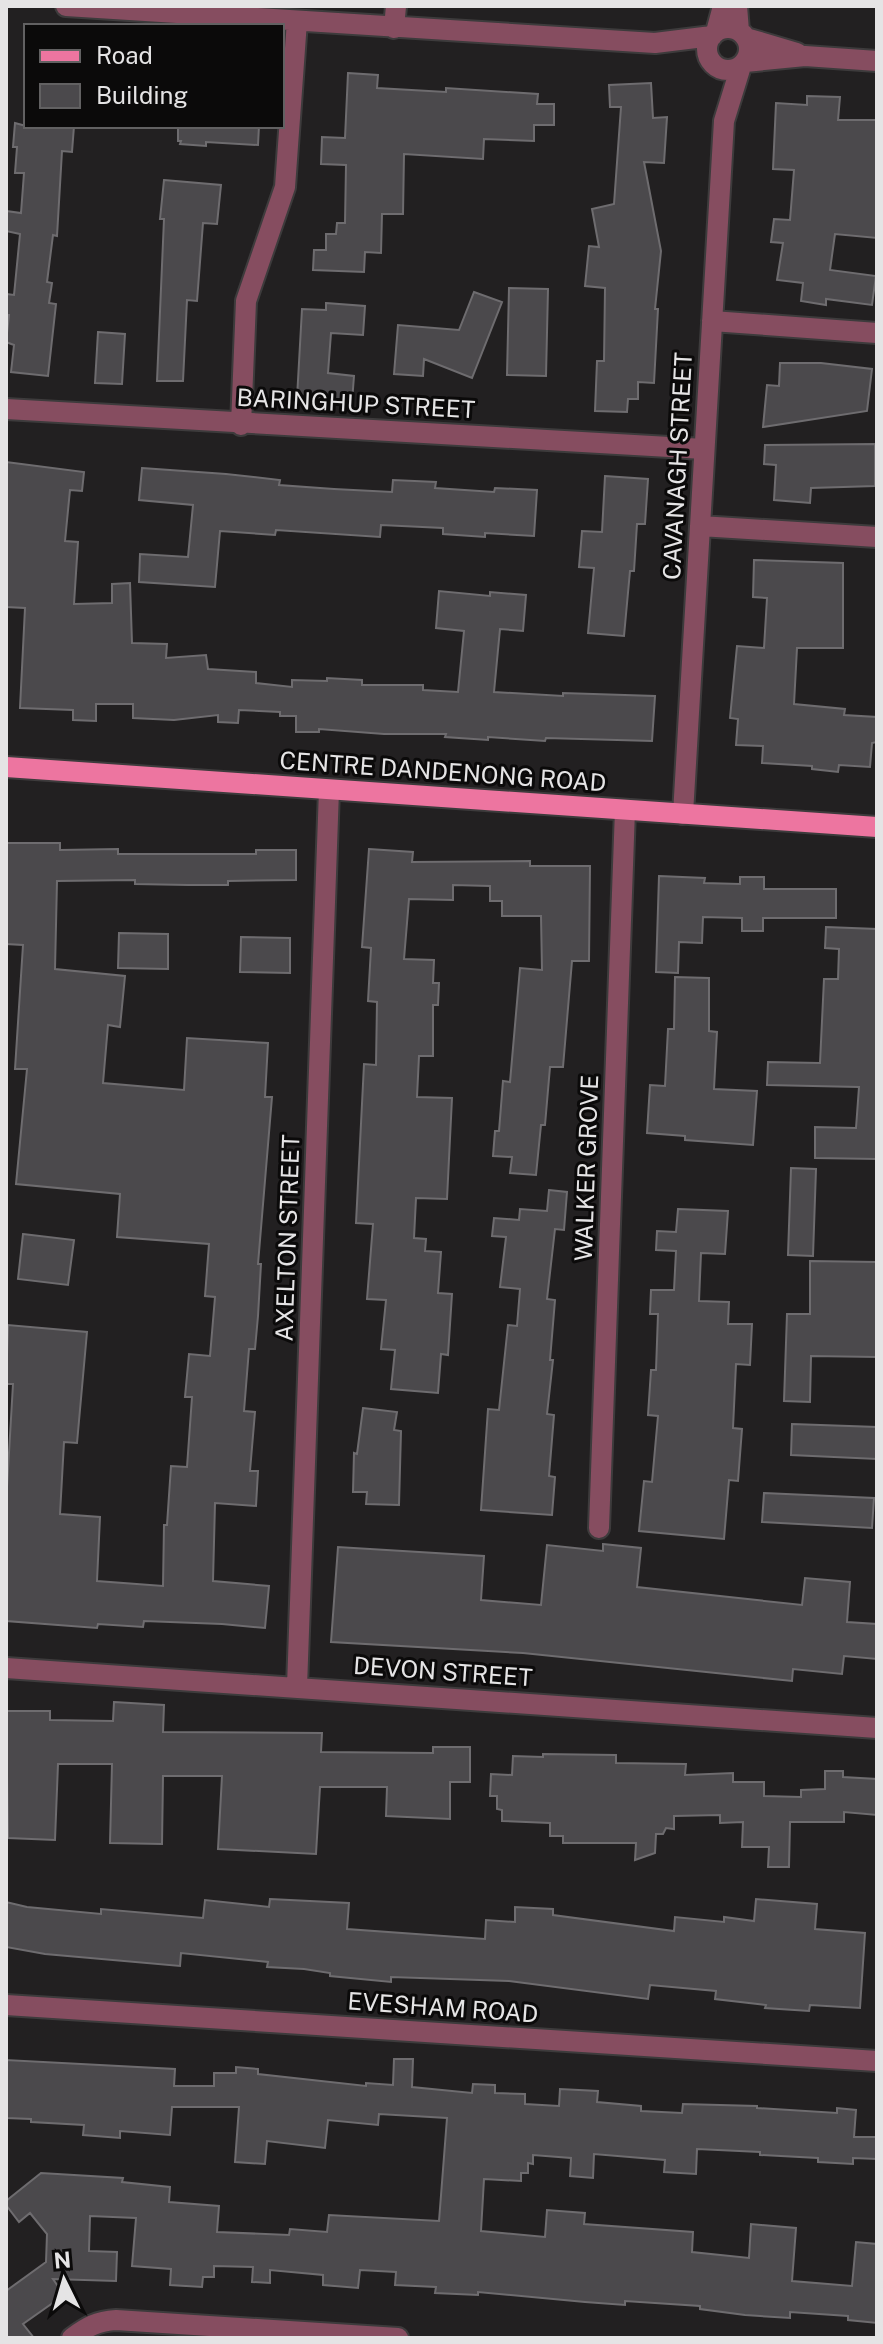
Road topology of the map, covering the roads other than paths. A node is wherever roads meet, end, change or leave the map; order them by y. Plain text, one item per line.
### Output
1 (66, 6) edge
2 (396, 6) edge
3 (723, 6) edge
4 (737, 6) edge
5 (297, 21) junction
6 (394, 28) junction
7 (714, 34) junction
8 (742, 34) junction
9 (655, 43) junction
10 (805, 56) junction
11 (711, 61) junction
12 (877, 61) edge
13 (743, 64) junction
14 (724, 121) junction
15 (712, 321) junction
16 (877, 333) edge
17 (6, 409) edge
18 (241, 425) junction
19 (704, 449) junction
20 (700, 526) junction
21 (877, 537) edge
22 (6, 767) edge
23 (329, 790) junction
24 (625, 810) junction
25 (683, 814) junction
26 (877, 827) edge
27 (599, 1528) dead end
28 (6, 1668) edge
29 (297, 1687) junction
30 (877, 1728) edge
31 (6, 2005) edge
32 (877, 2061) edge
33 (72, 2338) edge
34 (398, 2338) edge

1 - 5 street
2 - 6 street
3 - 7 street
4 - 8 street
5 - 6 street
5 - 18 street
6 - 9 street
7 - 8 street
7 - 9 street
7 - 11 street
8 - 10 street
8 - 13 street
9 - 11 street
10 - 12 street
10 - 13 street
11 - 13 street
11 - 14 street, CAVANAGH STREET
13 - 14 street, CAVANAGH STREET
14 - 15 street, CAVANAGH STREET
15 - 16 street
15 - 19 street, CAVANAGH STREET
17 - 18 street, BARINGHUP STREET
18 - 19 street, BARINGHUP STREET
19 - 20 street, CAVANAGH STREET
20 - 21 street
20 - 25 street, CAVANAGH STREET
22 - 23 main road, CENTRE DANDENONG ROAD
23 - 24 main road, CENTRE DANDENONG ROAD
23 - 29 street, AXELTON STREET
24 - 25 main road, CENTRE DANDENONG ROAD
24 - 27 street, WALKER GROVE
25 - 26 main road, CENTRE DANDENONG ROAD
28 - 29 street, DEVON STREET
29 - 30 street, DEVON STREET
31 - 32 street, EVESHAM ROAD
33 - 34 street

